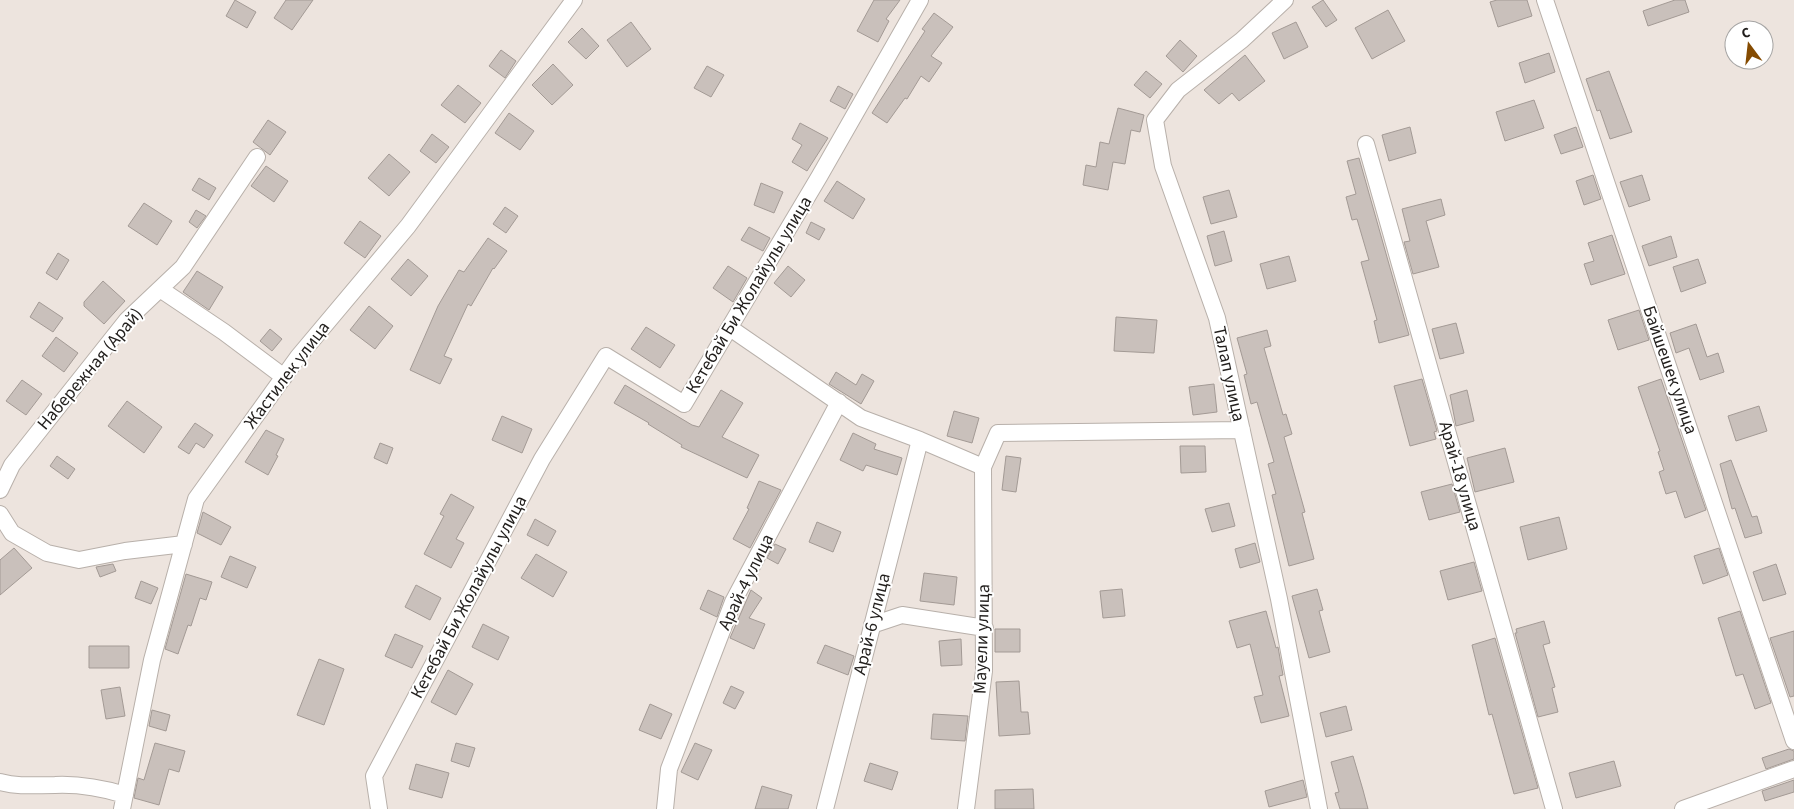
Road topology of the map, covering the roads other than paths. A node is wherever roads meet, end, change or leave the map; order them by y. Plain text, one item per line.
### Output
1 (574, 0) edge
2 (920, 0) edge
3 (1285, 0) edge
4 (1545, 0) edge
5 (1366, 144) dead end
6 (257, 157) dead end
7 (160, 289) junction
8 (730, 328) junction
9 (284, 377) junction
10 (839, 402) junction
11 (1242, 430) junction
12 (920, 440) junction
13 (983, 467) junction
14 (0, 490) edge
15 (0, 514) edge
16 (184, 544) junction
17 (872, 626) junction
18 (985, 628) junction
19 (1794, 741) edge
20 (1794, 769) edge
21 (0, 782) edge
22 (123, 802) edge
23 (379, 809) edge
24 (665, 809) edge
25 (825, 809) edge
26 (966, 809) edge
27 (1319, 809) edge
28 (1554, 809) edge
29 (1684, 809) edge

1 - 9 street, Жастилек улица
2 - 8 street, Кетебай Би Жолайулы улица
3 - 11 street, Талап улица
4 - 19 street, Байшешек улица
5 - 28 street, Арай-18 улица
6 - 7 street, Набережная (Арай)
7 - 9 street
7 - 14 street, Набережная (Арай)
8 - 10 street
8 - 23 street, Кетебай Би Жолайулы улица
9 - 16 street, Жастилек улица
10 - 12 street
10 - 24 street, Арай-4 улица
11 - 13 street
11 - 27 street, Талап улица
12 - 13 street
12 - 17 street, Арай-6 улица
13 - 18 street, Мауели улица
15 - 16 street
16 - 22 street, Жастилек улица
17 - 18 street
17 - 25 street, Арай-6 улица
18 - 26 street, Мауели улица
20 - 29 street
21 - 22 street

